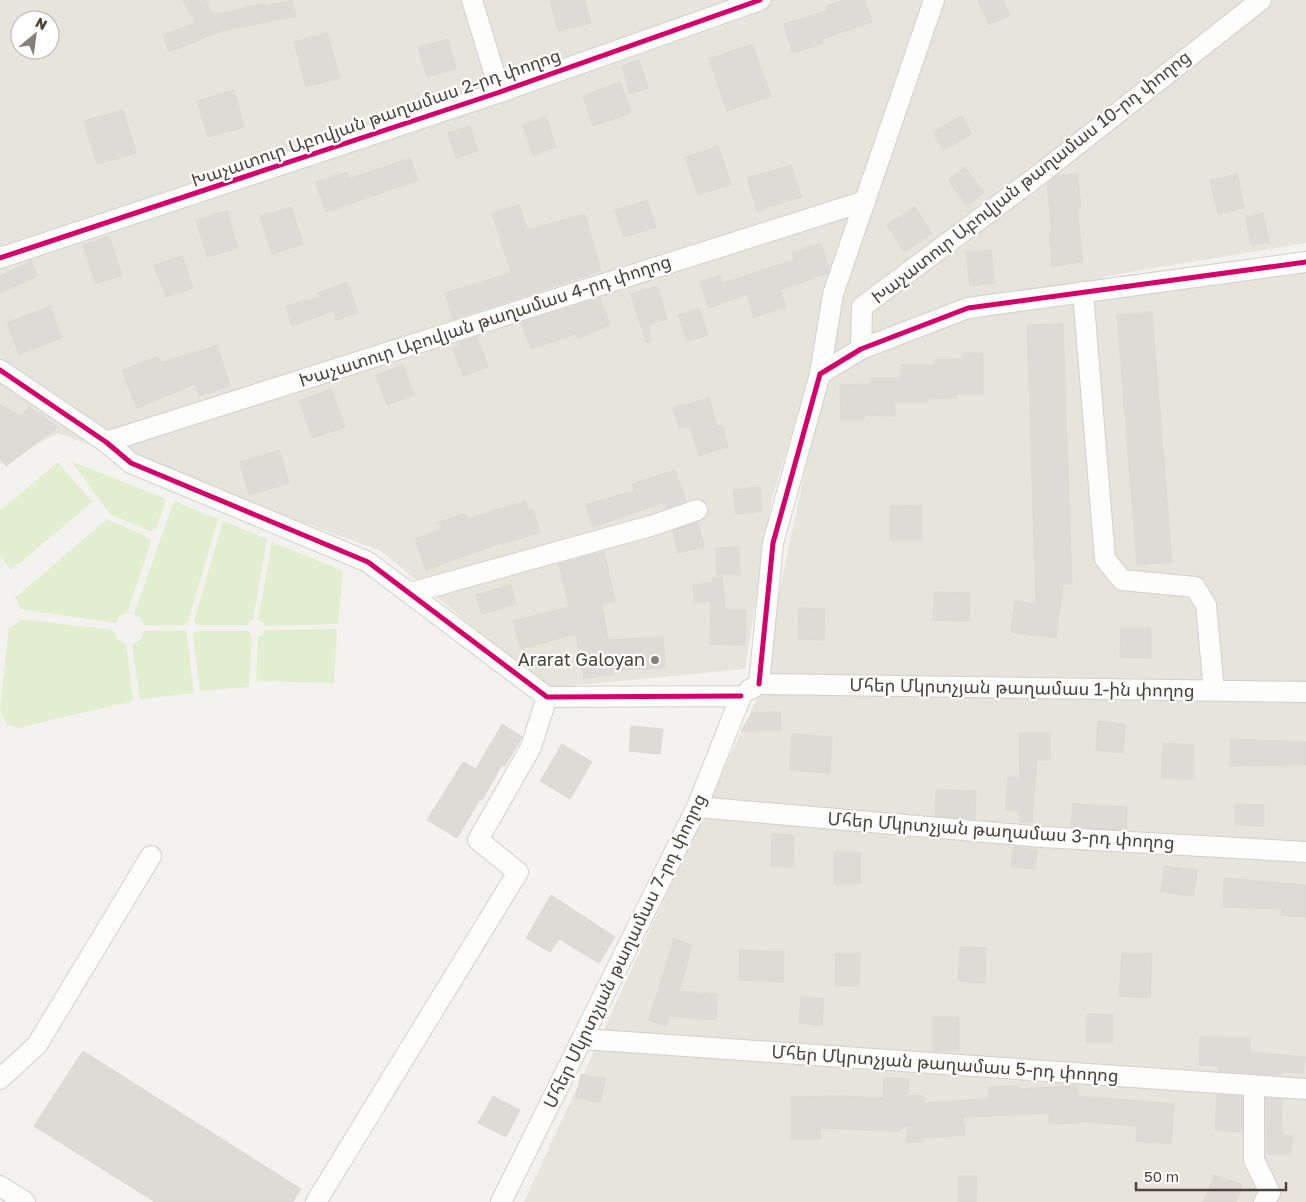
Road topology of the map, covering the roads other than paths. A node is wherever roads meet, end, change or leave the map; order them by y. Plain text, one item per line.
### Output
1 (472, 0) edge
2 (760, 0) edge
3 (934, 0) edge
4 (1261, 0) edge
5 (500, 92) junction
6 (865, 201) junction
7 (0, 258) edge
8 (1306, 262) edge
9 (1083, 292) junction
10 (861, 349) junction
11 (0, 370) edge
12 (820, 374) junction
13 (106, 442) junction
14 (697, 510) dead end
15 (410, 593) junction
16 (759, 684) junction
17 (1214, 691) junction
18 (1306, 692) edge
19 (741, 696) junction
20 (547, 697) junction
21 (697, 807) junction
22 (1306, 852) edge
23 (151, 856) dead end
24 (584, 1039) junction
25 (0, 1079) edge
26 (1254, 1085) junction
27 (1306, 1089) edge
28 (0, 1186) edge
29 (25, 1202) edge
30 (316, 1202) edge
31 (502, 1202) edge
32 (1264, 1202) edge

1 - 5 street
2 - 5 street, Խաչատուր Աբովյան թաղամաս 2-րդ փողոց
3 - 6 street
4 - 10 street, Խաչատուր Աբովյան թաղամաս 10-րդ փողոց
5 - 7 street, Խաչատուր Աբովյան թաղամաս 2-րդ փողոց
6 - 12 street
6 - 13 street, Խաչատուր Աբովյան թաղամաս 4-րդ փողոց
8 - 9 street
9 - 10 street
9 - 17 street
10 - 12 street
11 - 13 street
12 - 16 street
13 - 15 street
14 - 15 street
15 - 20 street
16 - 17 street, Մհեր Մկրտչյան թաղամաս 1-ին փողոց
16 - 19 street
17 - 18 street, Մհեր Մկրտչյան թաղամաս 1-ին փողոց
19 - 20 street
19 - 21 street, Մհեր Մկրտչյան թաղամաս 7-րդ փողոց
20 - 30 street
21 - 22 street, Մհեր Մկրտչյան թաղամաս 3-րդ փողոց
21 - 24 street, Մհեր Մկրտչյան թաղամաս 7-րդ փողոց
23 - 25 street
24 - 26 street, Մհեր Մկրտչյան թաղամաս 5-րդ փողոց
24 - 31 street, Մհեր Մկրտչյան թաղամաս 7-րդ փողոց
26 - 27 street, Մհեր Մկրտչյան թաղամաս 5-րդ փողոց
26 - 32 street
28 - 29 street

